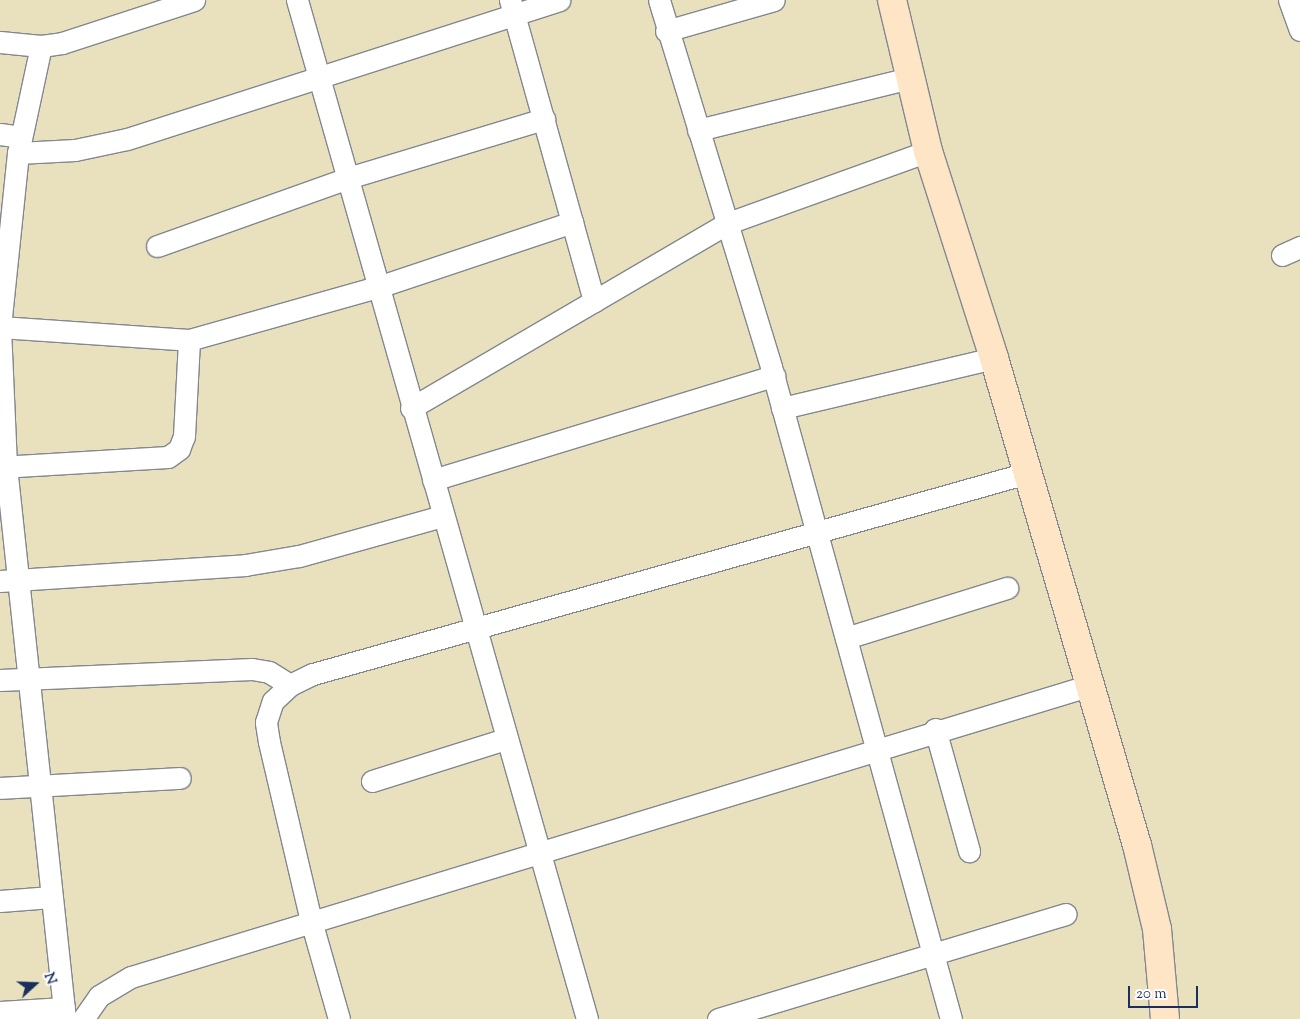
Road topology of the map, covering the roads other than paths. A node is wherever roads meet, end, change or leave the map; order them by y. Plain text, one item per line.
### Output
1 (194, 0) edge
2 (297, 0) edge
3 (559, 0) edge
4 (659, 0) edge
5 (770, 0) edge
6 (892, 0) edge
7 (1289, 0) edge
8 (512, 7) edge
9 (1300, 30) edge
10 (666, 31) junction
11 (0, 42) edge
12 (41, 46) junction
13 (318, 74) junction
14 (909, 78) junction
15 (544, 119) junction
16 (698, 130) junction
17 (0, 134) edge
18 (19, 145) junction
19 (928, 151) junction
20 (348, 178) junction
21 (572, 222) junction
22 (728, 223) junction
23 (157, 246) dead end
24 (378, 287) junction
25 (594, 301) junction
26 (0, 327) edge
27 (189, 340) junction
28 (994, 358) junction
29 (774, 376) junction
30 (411, 408) junction
31 (782, 408) junction
32 (3, 467) edge
33 (1027, 473) junction
34 (433, 480) junction
35 (442, 516) junction
36 (817, 533) junction
37 (10, 581) edge
38 (1007, 588) dead end
39 (474, 630) junction
40 (846, 638) junction
41 (26, 678) junction
42 (0, 680) edge
43 (290, 685) junction
44 (1091, 685) junction
45 (935, 730) junction
46 (505, 738) junction
47 (876, 747) junction
48 (180, 778) dead end
49 (372, 781) dead end
50 (38, 786) junction
51 (0, 788) edge
52 (538, 850) junction
53 (969, 851) dead end
54 (51, 897) junction
55 (0, 901) edge
56 (1064, 914) dead end
57 (310, 921) junction
58 (933, 955) junction
59 (0, 1012) edge
60 (64, 1014) edge
61 (82, 1019) edge
62 (339, 1019) edge
63 (586, 1019) edge
64 (718, 1019) edge
65 (951, 1019) edge
66 (1165, 1019) edge

1 - 12 street
2 - 13 street
3 - 8 street
4 - 10 street
5 - 10 street
6 - 14 street
7 - 9 street
8 - 13 street
8 - 15 street
10 - 16 street
11 - 12 street
12 - 18 street
13 - 18 street
13 - 20 street
14 - 16 street
14 - 19 street
15 - 20 street
15 - 21 street
16 - 22 street
17 - 18 street
18 - 26 street
19 - 22 street
19 - 28 street
20 - 23 street
20 - 24 street
21 - 24 street
21 - 25 street
22 - 25 street
22 - 29 street
24 - 27 street
24 - 30 street
25 - 30 street
26 - 27 street
26 - 32 street
27 - 32 street
28 - 31 street
28 - 33 street
29 - 31 street
29 - 34 street
30 - 34 street
31 - 36 street
32 - 37 street
33 - 36 street
33 - 44 street
34 - 35 street
35 - 37 street
35 - 39 street
36 - 39 street
36 - 40 street
37 - 41 street
38 - 40 street
39 - 43 street
39 - 46 street
40 - 47 street
41 - 42 street
41 - 43 street
41 - 50 street
43 - 57 street
44 - 45 street
44 - 66 street
45 - 47 street
45 - 53 street
46 - 49 street
46 - 52 street
47 - 52 street
47 - 58 street
48 - 50 street
50 - 51 street
50 - 54 street
52 - 57 street
52 - 63 street
54 - 55 street
54 - 60 street
56 - 58 street
57 - 61 street
57 - 62 street
58 - 64 street
58 - 65 street
59 - 60 street

